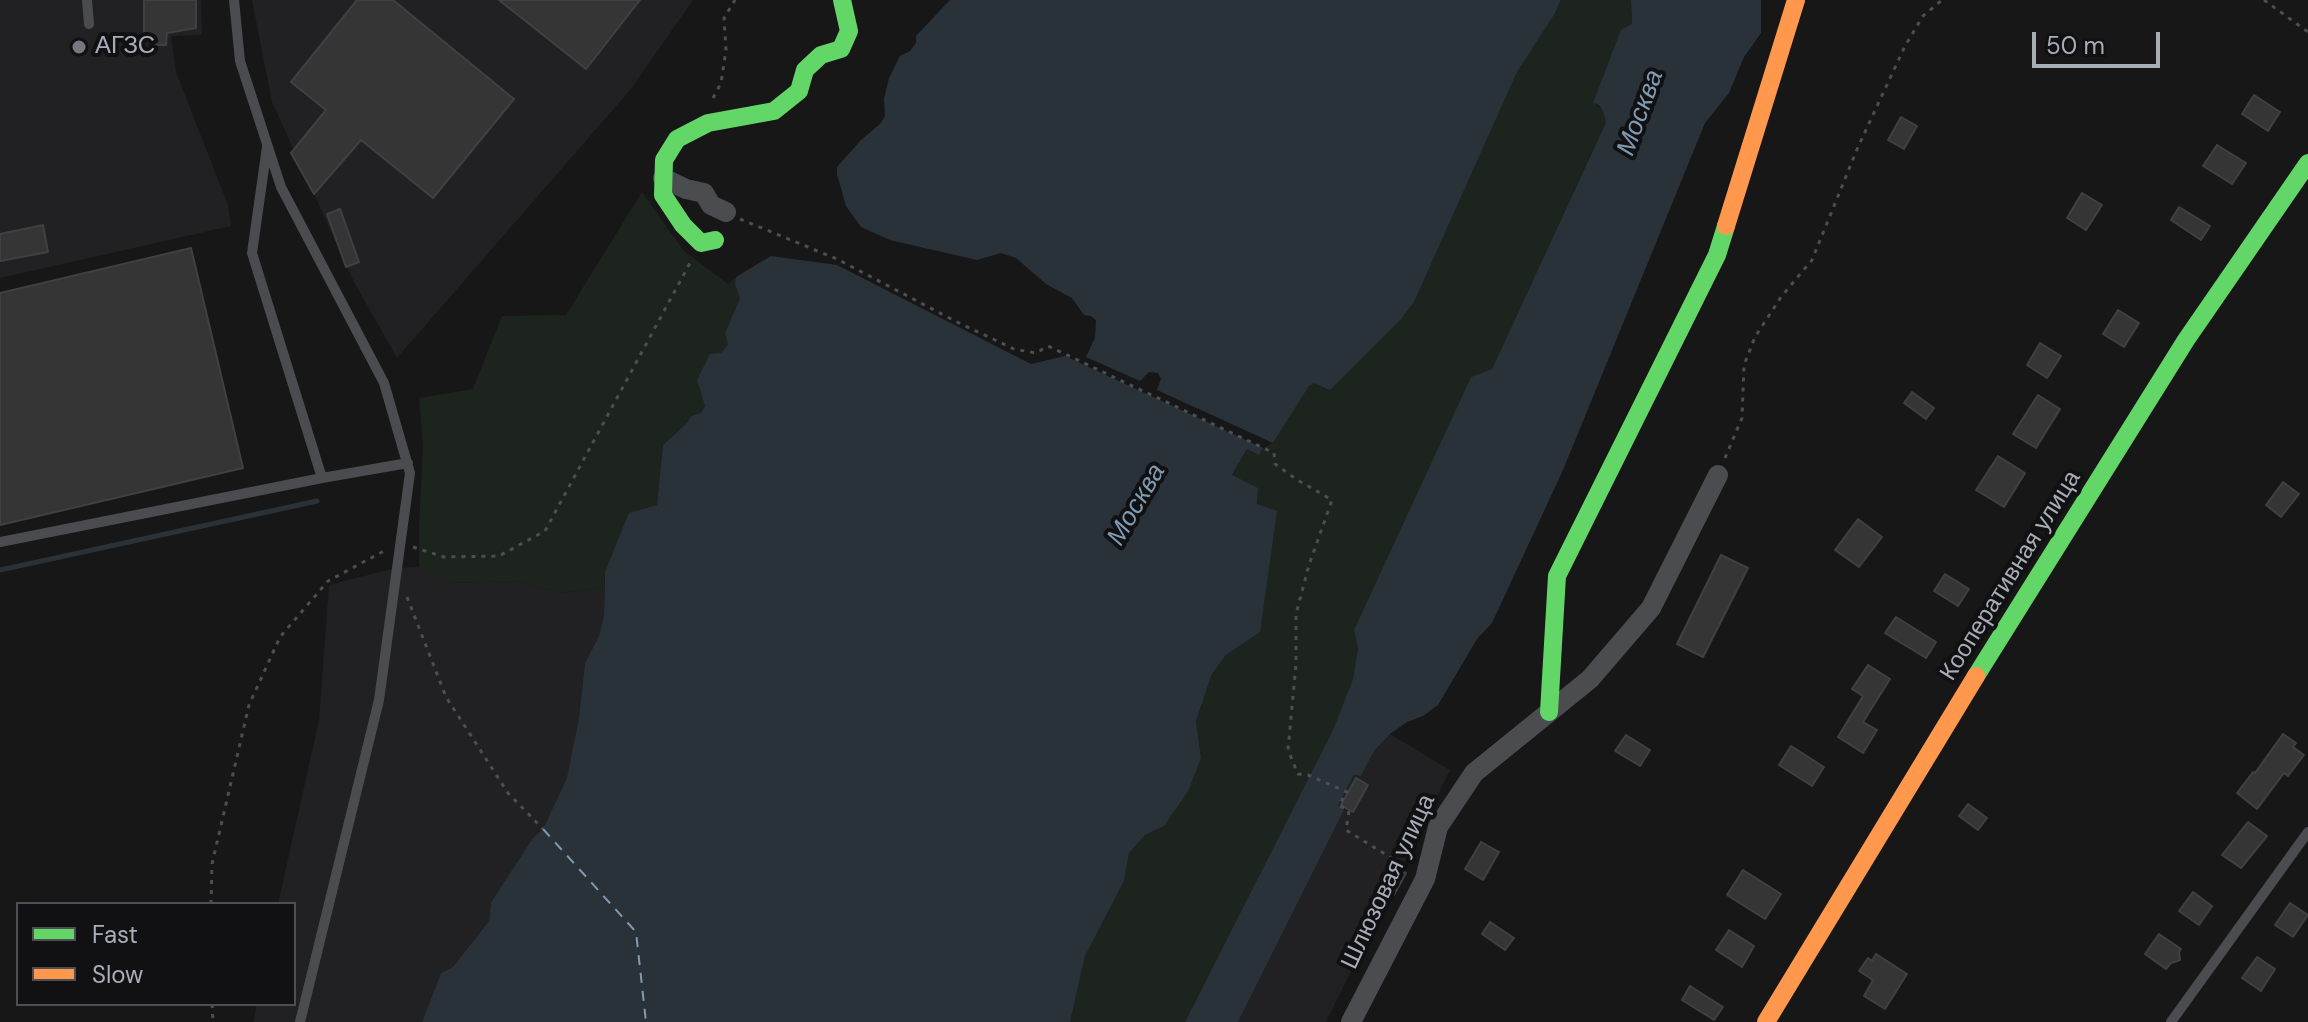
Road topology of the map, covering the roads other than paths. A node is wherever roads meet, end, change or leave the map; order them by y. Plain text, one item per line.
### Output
1 (87, 0) edge
2 (234, 0) edge
3 (842, 0) edge
4 (1796, 0) edge
5 (89, 24) dead end
6 (267, 145) junction
7 (2308, 163) edge
8 (663, 178) junction
9 (734, 218) road end
10 (708, 242) road end
11 (408, 463) junction
12 (1718, 475) road end
13 (322, 478) junction
14 (0, 542) edge
15 (1549, 712) junction
16 (2308, 832) edge
17 (300, 1022) edge
18 (1351, 1022) edge
19 (1766, 1022) edge
20 (2171, 1022) edge

1 - 5 lane
2 - 6 lane
3 - 8 street
4 - 15 street
6 - 11 lane
6 - 13 lane
7 - 19 street, Кооперативная улица
8 - 9 street
8 - 10 street
11 - 13 lane
11 - 17 lane
12 - 15 street, Шлюзовая улица
13 - 14 lane
15 - 18 street, Шлюзовая улица
16 - 20 lane

